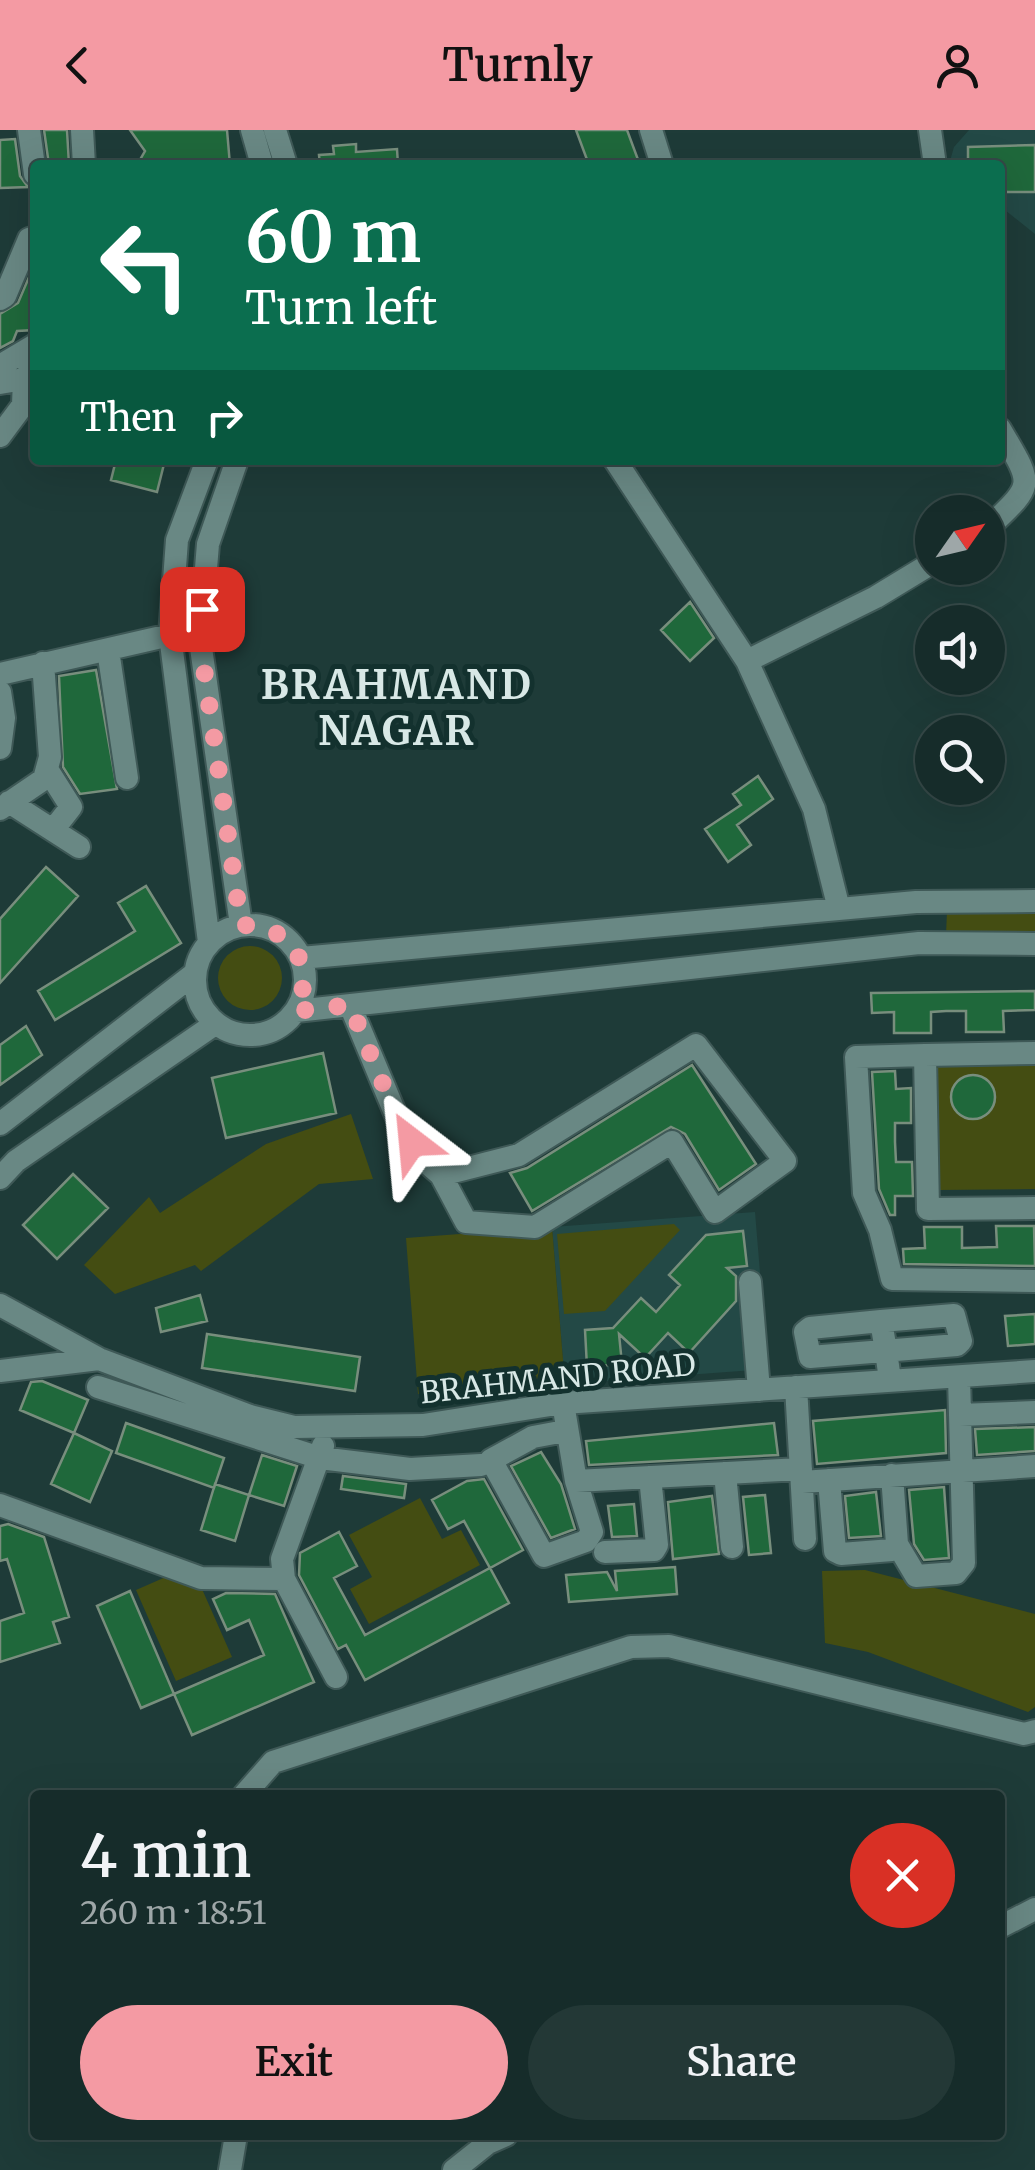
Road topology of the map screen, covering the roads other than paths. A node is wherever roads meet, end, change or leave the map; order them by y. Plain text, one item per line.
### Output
1 (29, 130) edge
2 (82, 130) edge
3 (96, 130) edge
4 (252, 130) edge
5 (274, 130) edge
6 (652, 130) edge
7 (930, 130) edge
8 (33, 160) edge
9 (84, 160) edge
10 (96, 160) edge
11 (261, 160) edge
12 (284, 160) edge
13 (661, 160) edge
14 (934, 160) edge
15 (30, 238) edge
16 (0, 299) edge
17 (30, 351) edge
18 (11, 372) edge
19 (0, 436) edge
20 (1005, 438) edge
21 (205, 465) edge
22 (235, 465) edge
23 (618, 465) edge
24 (1005, 514) edge
25 (915, 574) edge
26 (171, 640) junction
27 (116, 648) junction
28 (747, 661) junction
29 (43, 663) junction
30 (0, 674) edge
31 (0, 692) edge
32 (0, 748) edge
33 (47, 769) junction
34 (126, 778) dead end
35 (4, 806) edge
36 (53, 830) junction
37 (80, 847) dead end
38 (1035, 901) edge
39 (916, 902) junction
40 (839, 909) junction
41 (241, 925) junction
42 (651, 926) junction
43 (209, 942) junction
44 (919, 944) junction
45 (1035, 944) edge
46 (301, 958) junction
47 (659, 971) junction
48 (194, 974) junction
49 (350, 1005) junction
50 (296, 1011) junction
51 (215, 1024) junction
52 (1035, 1053) edge
53 (925, 1055) junction
54 (0, 1124) edge
55 (441, 1174) junction
56 (0, 1178) edge
57 (1035, 1208) edge
58 (1035, 1281) edge
59 (750, 1282) dead end
60 (0, 1305) edge
61 (881, 1321) junction
62 (886, 1350) junction
63 (99, 1359) junction
64 (0, 1371) edge
65 (1035, 1371) edge
66 (959, 1377) junction
67 (890, 1380) junction
68 (796, 1387) junction
69 (98, 1388) dead end
70 (759, 1390) junction
71 (562, 1403) junction
72 (1035, 1412) edge
73 (960, 1415) junction
74 (327, 1429) junction
75 (565, 1431) junction
76 (320, 1458) junction
77 (481, 1465) dead end
78 (1035, 1466) edge
79 (961, 1472) junction
80 (725, 1473) junction
81 (892, 1475) junction
82 (801, 1476) junction
83 (650, 1477) junction
84 (828, 1480) junction
85 (576, 1481) junction
86 (0, 1505) edge
87 (805, 1538) dead end
88 (897, 1544) junction
89 (732, 1546) dead end
90 (605, 1552) dead end
91 (284, 1580) junction
92 (336, 1677) dead end
93 (1035, 1730) edge
94 (248, 1790) edge
95 (1035, 1909) edge
96 (1005, 1924) edge
97 (235, 2140) edge
98 (493, 2140) edge
99 (230, 2170) edge
100 (454, 2170) edge

1 - 8 street
2 - 9 street
3 - 10 street
4 - 11 street
5 - 12 street
6 - 13 street
7 - 14 street
15 - 16 street
17 - 18 street
18 - 19 street
20 - 24 street
21 - 26 street
22 - 41 street
23 - 28 street
25 - 28 street
26 - 27 street
26 - 43 street
27 - 29 street
27 - 34 street
28 - 40 street
29 - 30 street
29 - 33 street
31 - 32 street
33 - 35 street
33 - 36 street
35 - 36 street
36 - 37 street
38 - 39 street
39 - 40 street
39 - 44 street
40 - 42 street
41 - 43 street
41 - 46 street
42 - 46 street
42 - 47 street
43 - 48 street
44 - 45 street
44 - 47 street
46 - 50 street
47 - 49 street
48 - 51 street
48 - 54 street
49 - 50 street
49 - 55 street
50 - 51 street
51 - 56 street
52 - 53 street
53 - 57 street
53 - 58 street
55 - 55 street
59 - 70 street
60 - 63 street, BRAHMAND ROAD
61 - 62 street
61 - 62 street
61 - 62 street
62 - 67 street
63 - 64 street, BRAHMAND ROAD
63 - 74 street, BRAHMAND ROAD
65 - 66 street, BRAHMAND ROAD
66 - 67 street, BRAHMAND ROAD
66 - 73 street
67 - 68 street, BRAHMAND ROAD
68 - 70 street, BRAHMAND ROAD
68 - 82 street
69 - 76 street
70 - 71 street, BRAHMAND ROAD
71 - 74 street, BRAHMAND ROAD
71 - 75 street
72 - 73 street
73 - 79 street
74 - 76 street
75 - 85 street
75 - 85 street
76 - 77 street
76 - 91 street
78 - 79 street
79 - 81 street
79 - 88 street
80 - 82 street
80 - 83 street
80 - 89 street
81 - 84 street
81 - 88 street
82 - 84 street
82 - 87 street
83 - 85 street
83 - 90 street
84 - 88 street
86 - 91 street
91 - 92 street
93 - 94 street
95 - 96 street
97 - 99 street
98 - 100 street

